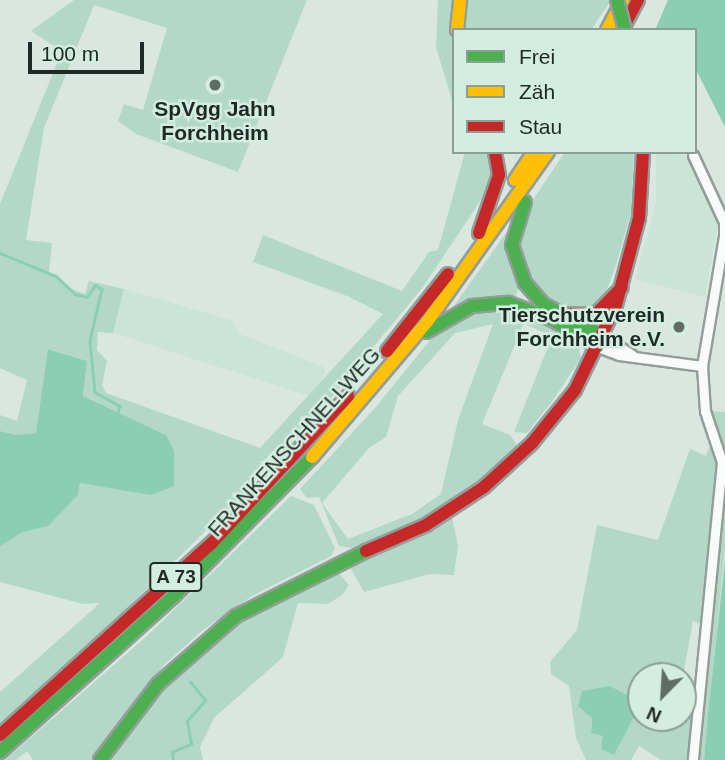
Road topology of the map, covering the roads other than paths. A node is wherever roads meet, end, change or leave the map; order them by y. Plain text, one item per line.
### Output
1 (460, 0) edge
2 (617, 0) edge
3 (623, 0) edge
4 (638, 0) edge
5 (457, 28) edge
6 (608, 28) edge
7 (623, 28) edge
8 (624, 28) edge
9 (495, 154) edge
10 (533, 154) edge
11 (547, 154) edge
12 (643, 154) edge
13 (693, 155) dead end
14 (539, 167) junction
15 (479, 233) junction
16 (622, 287) junction
17 (561, 314) junction
18 (601, 342) junction
19 (406, 346) junction
20 (702, 366) junction
21 (0, 735) edge
22 (0, 752) edge
23 (100, 760) edge
24 (693, 760) edge

1 - 5 main road
2 - 7 main road, bridge
3 - 6 main road
4 - 8 main road
9 - 15 main road
10 - 15 main road, FRANKENSCHNELLWEG / A 73
11 - 14 main road, FRANKENSCHNELLWEG / A 73
12 - 16 main road
13 - 20 street
14 - 17 main road
14 - 19 main road, FRANKENSCHNELLWEG / A 73
15 - 21 main road, FRANKENSCHNELLWEG / A 73
16 - 17 main road
16 - 18 main road
17 - 18 main road
18 - 19 main road
18 - 20 street
18 - 23 main road
19 - 22 main road, FRANKENSCHNELLWEG / A 73
20 - 24 street

